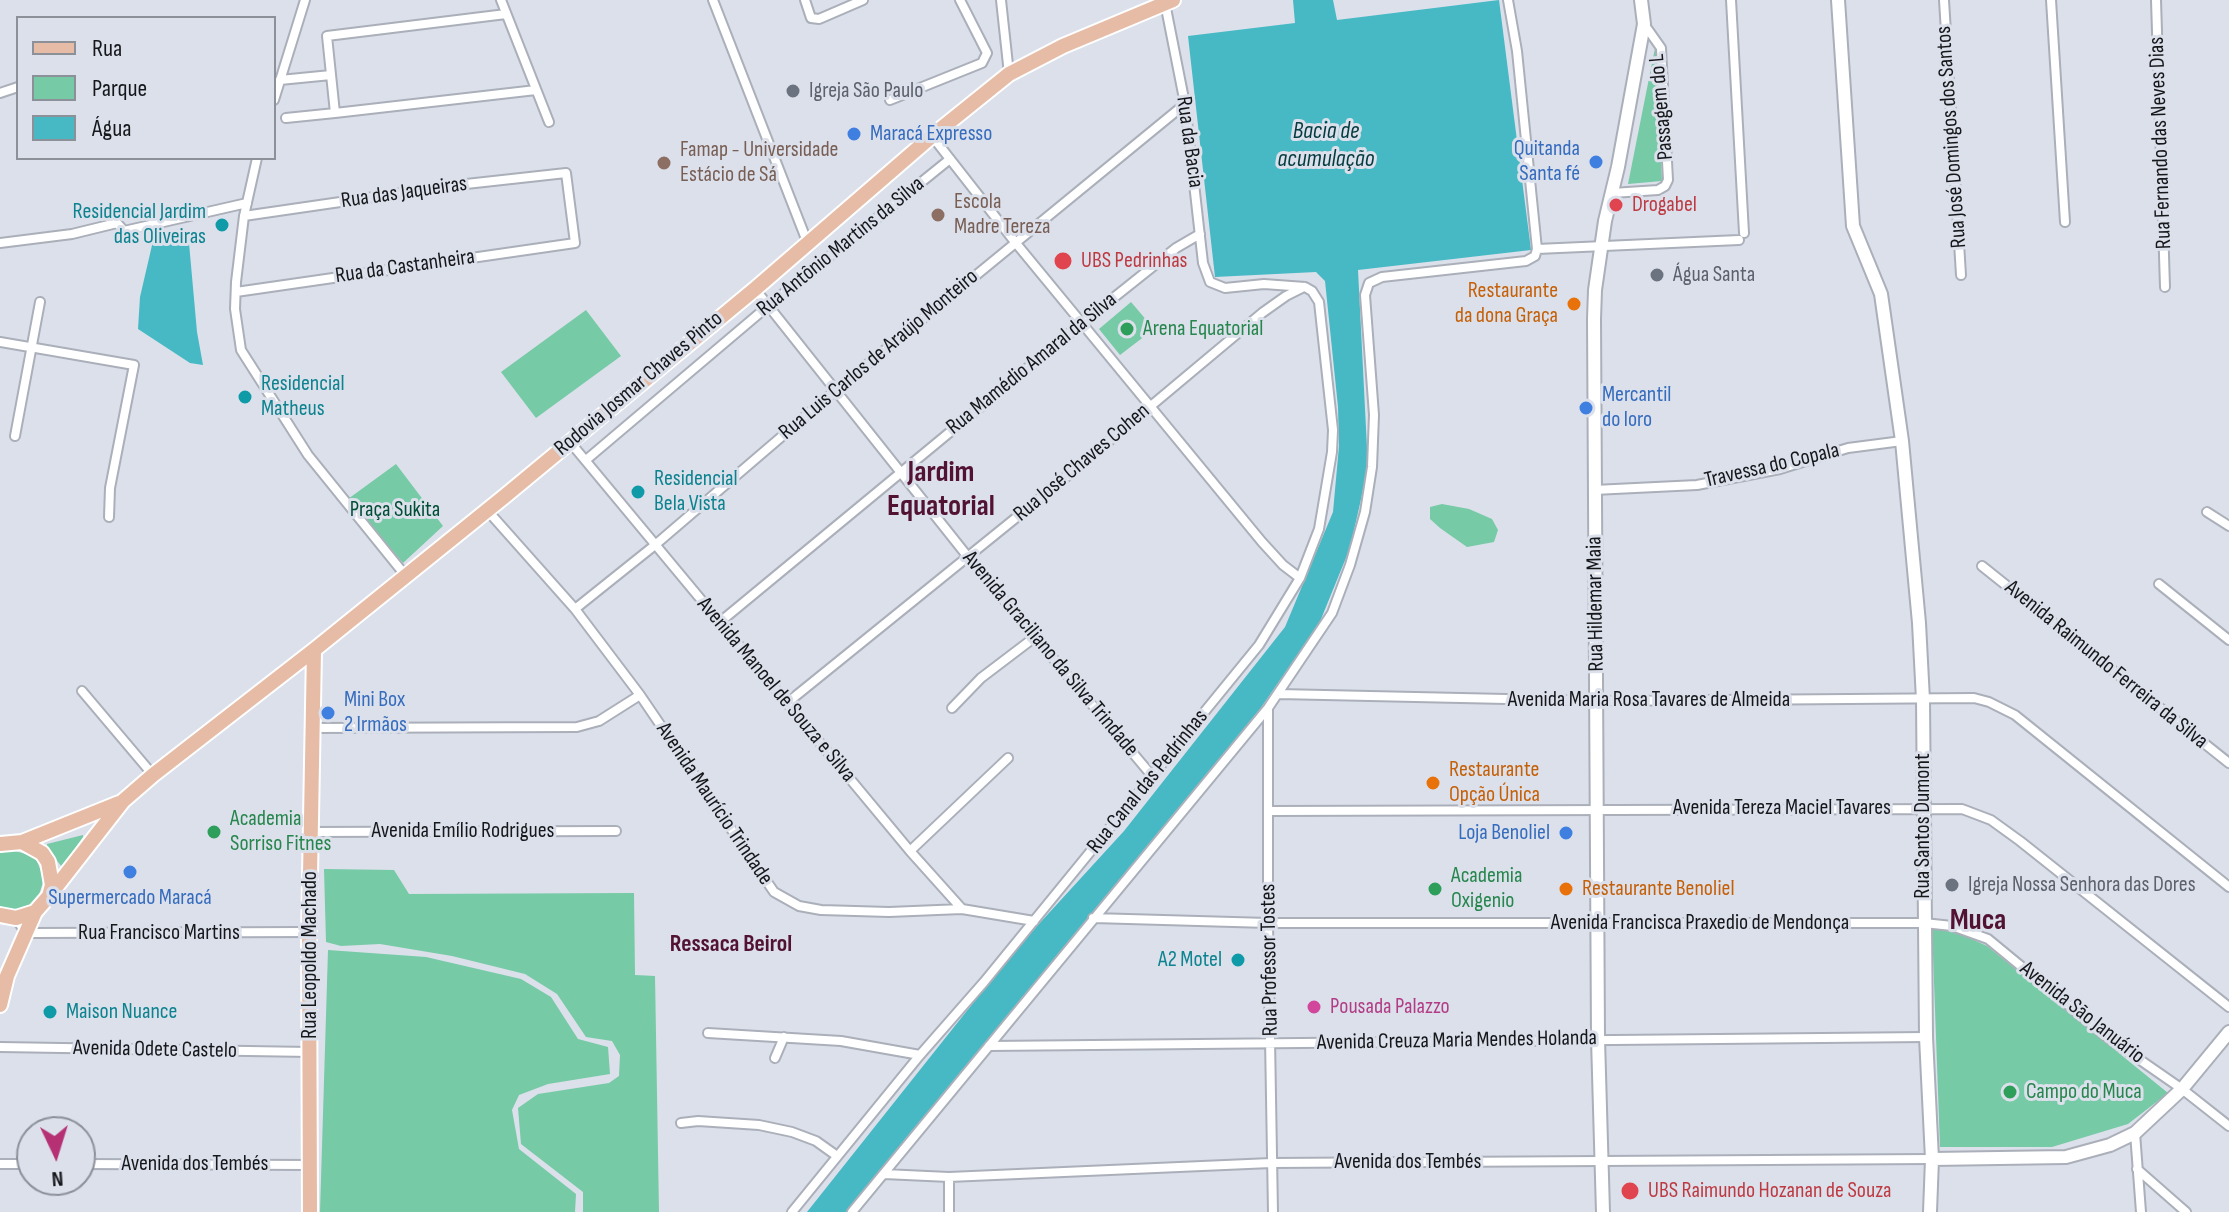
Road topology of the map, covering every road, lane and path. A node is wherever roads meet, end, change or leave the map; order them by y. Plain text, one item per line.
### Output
1 (305, 0) edge
2 (501, 0) edge
3 (713, 0) edge
4 (805, 0) edge
5 (863, 0) edge
6 (960, 0) edge
7 (1001, 0) edge
8 (1508, 0) edge
9 (1641, 0) edge
10 (1650, 0) edge
11 (1731, 0) edge
12 (1838, 0) edge
13 (1944, 0) edge
14 (2051, 0) edge
15 (2156, 0) edge
16 (1169, 1) edge
17 (506, 14) junction
18 (1644, 24) junction
19 (1009, 74) junction
20 (331, 75) junction
21 (280, 80) junction
22 (536, 90) junction
23 (276, 93) edge
24 (890, 100) dead end
25 (1185, 104) junction
26 (335, 113) junction
27 (286, 118) dead end
28 (549, 122) dead end
29 (932, 136) junction
30 (950, 159) junction
31 (257, 160) edge
32 (1612, 193) junction
33 (247, 203) junction
34 (244, 216) junction
35 (2065, 222) dead end
36 (1200, 234) junction
37 (1015, 242) junction
38 (0, 243) edge
39 (575, 243) joint
40 (808, 244) junction
41 (1601, 247) junction
42 (1537, 249) junction
43 (1961, 275) dead end
44 (1305, 287) junction
45 (2165, 287) dead end
46 (755, 289) junction
47 (236, 292) junction
48 (40, 302) dead end
49 (768, 306) junction
50 (1082, 323) junction
51 (0, 342) edge
52 (32, 348) junction
53 (836, 390) junction
54 (1151, 405) junction
55 (15, 436) dead end
56 (1902, 441) junction
57 (570, 442) junction
58 (590, 464) junction
59 (902, 471) junction
60 (1594, 490) junction
61 (487, 510) junction
62 (2207, 512) dead end
63 (109, 517) dead end
64 (2229, 526) edge
65 (655, 545) junction
66 (968, 557) junction
67 (1982, 566) dead end
68 (405, 575) junction
69 (1300, 578) junction
70 (2159, 584) dead end
71 (575, 609) junction
72 (720, 622) junction
73 (1035, 637) junction
74 (2229, 640) edge
75 (314, 650) junction
76 (82, 691) dead end
77 (1279, 694) junction
78 (640, 695) junction
79 (1923, 700) junction
80 (1597, 701) junction
81 (787, 703) junction
82 (952, 708) dead end
83 (1268, 708) junction
84 (311, 728) junction
85 (1008, 758) dead end
86 (2229, 763) edge
87 (153, 775) junction
88 (1153, 777) junction
89 (123, 801) junction
90 (1923, 807) junction
91 (1596, 809) junction
92 (1269, 811) junction
93 (616, 831) dead end
94 (310, 832) junction
95 (22, 842) junction
96 (0, 844) edge
97 (910, 851) junction
98 (2229, 887) edge
99 (49, 896) junction
100 (962, 909) junction
101 (35, 912) junction
102 (0, 915) edge
103 (16, 918) junction
104 (1093, 918) junction
105 (1034, 921) junction
106 (1268, 923) junction
107 (1599, 923) junction
108 (1924, 923) junction
109 (27, 932) junction
110 (309, 932) junction
111 (0, 1005) edge
112 (2229, 1007) edge
113 (2229, 1032) edge
114 (708, 1033) dead end
115 (784, 1037) junction
116 (1926, 1037) junction
117 (1598, 1039) junction
118 (1271, 1044) junction
119 (989, 1046) junction
120 (0, 1047) edge
121 (310, 1052) junction
122 (920, 1055) junction
123 (775, 1058) dead end
124 (2182, 1089) junction
125 (681, 1123) dead end
126 (2229, 1126) edge
127 (2135, 1133) junction
128 (837, 1156) junction
129 (1932, 1159) junction
130 (1603, 1160) junction
131 (1271, 1163) junction
132 (96, 1164) edge
133 (309, 1165) junction
134 (2137, 1169) junction
135 (884, 1174) junction
136 (949, 1177) junction
137 (310, 1212) edge
138 (792, 1212) edge
139 (852, 1212) edge
140 (949, 1212) edge
141 (1273, 1212) edge
142 (1603, 1212) edge
143 (1930, 1212) edge
144 (2141, 1212) edge
145 (2186, 1212) edge

1 - 21 street
2 - 17 street
3 - 40 street
4 - 5 street
6 - 24 street
7 - 19 street
8 - 42 street
9 - 18 main road, Rua Hildemar Maia
10 - 18 main road
11 - 41 street
12 - 56 main road, Rua Santos Dumont
13 - 43 street, Rua José Domingos dos Santos
14 - 35 street
15 - 45 street, Rua Fernando das Neves Dias
16 - 19 main road, Rodovia Josmar Chaves Pinto
16 - 25 street, Rua da Bacia
17 - 20 street
17 - 22 street
18 - 32 main road, Rua Hildemar Maia
18 - 32 street, Passagem do L
19 - 29 main road, Rodovia Josmar Chaves Pinto
20 - 21 street
20 - 26 street
21 - 23 street
22 - 26 street
22 - 28 street
25 - 36 street, Rua da Bacia
25 - 37 street, Rua Luis Carlos de Araújo Monteiro
26 - 27 street
29 - 30 street
29 - 40 main road, Rodovia Josmar Chaves Pinto
30 - 37 street
30 - 49 street, Rua Antônio Martins da Silva
31 - 33 street
32 - 41 main road, Rua Hildemar Maia
33 - 34 street
33 - 38 street
34 - 39 street, Rua das Jaqueiras
34 - 47 street
36 - 44 street, Rua da Bacia
36 - 50 street, Rua Mamédio Amaral da Silva
37 - 50 street
37 - 53 street, Rua Luis Carlos de Araújo Monteiro
39 - 47 street, Rua da Castanheira
40 - 46 main road, Rodovia Josmar Chaves Pinto
41 - 42 street
41 - 60 main road, Rua Hildemar Maia
42 - 77 street, Rua Canal das Pedrinhas
44 - 54 street, Rua José Chaves Cohen
44 - 69 street, Rua Canal das Pedrinhas
46 - 49 street, Avenida Graciliano da Silva Trindade
46 - 57 main road, Rodovia Josmar Chaves Pinto
47 - 68 street
48 - 52 street
49 - 53 street, Avenida Graciliano da Silva Trindade
49 - 58 street, Rua Antônio Martins da Silva
50 - 54 street
50 - 59 street, Rua Mamédio Amaral da Silva
51 - 52 street
52 - 55 street
52 - 63 street
53 - 59 street, Avenida Graciliano da Silva Trindade
53 - 65 street, Rua Luis Carlos de Araújo Monteiro
54 - 66 street, Rua José Chaves Cohen
54 - 69 street
56 - 60 street, Travessa do Copala
56 - 79 main road, Rua Santos Dumont
57 - 58 street, Avenida Manoel de Souza e Silva
57 - 61 main road, Rodovia Josmar Chaves Pinto
58 - 65 street, Avenida Manoel de Souza e Silva
59 - 66 street, Avenida Graciliano da Silva Trindade
59 - 72 street, Rua Mamédio Amaral da Silva
60 - 80 main road, Rua Hildemar Maia
61 - 68 main road, Rodovia Josmar Chaves Pinto
61 - 71 street, Avenida Maurício Trindade
62 - 64 street
65 - 71 street, Rua Luis Carlos de Araújo Monteiro
65 - 72 street, Avenida Manoel de Souza e Silva
66 - 73 street, Avenida Graciliano da Silva Trindade
66 - 81 street, Rua José Chaves Cohen
67 - 86 street, Avenida Raimundo Ferreira da Silva
68 - 75 main road, Rodovia Josmar Chaves Pinto
69 - 88 street, Rua Canal das Pedrinhas
70 - 74 street
71 - 78 street, Avenida Maurício Trindade
72 - 81 street, Avenida Manoel de Souza e Silva
73 - 82 street
73 - 88 street, Avenida Graciliano da Silva Trindade
75 - 84 main road, Rua Leopoldo Machado
75 - 87 main road, Rodovia Josmar Chaves Pinto
76 - 87 street
77 - 80 street, Avenida Maria Rosa Tavares de Almeida
77 - 83 street, Rua Canal das Pedrinhas
78 - 84 street
78 - 100 street, Avenida Maurício Trindade
79 - 80 street, Avenida Maria Rosa Tavares de Almeida
79 - 90 main road, Rua Santos Dumont
79 - 98 street, Avenida Maria Rosa Tavares de Almeida
80 - 91 main road, Rua Hildemar Maia
81 - 97 street, Avenida Manoel de Souza e Silva
83 - 92 street, Rua Professor Tostes
83 - 104 street, Rua Canal das Pedrinhas
84 - 94 main road, Rua Leopoldo Machado
85 - 97 street
87 - 89 main road, Rodovia Josmar Chaves Pinto
88 - 105 street, Rua Canal das Pedrinhas
89 - 95 main road, Rodovia Josmar Chaves Pinto
89 - 99 main road, Rodovia Josmar Chaves Pinto
90 - 91 street, Avenida Tereza Maciel Tavares
90 - 108 main road, Rua Santos Dumont
90 - 112 street, Avenida Tereza Maciel Tavares
91 - 92 street, Avenida Tereza Maciel Tavares
91 - 107 main road, Rua Hildemar Maia
92 - 106 street, Rua Professor Tostes
93 - 94 street, Avenida Emílio Rodrigues
94 - 110 main road, Rua Leopoldo Machado
95 - 96 main road, Rodovia Josmar Chaves Pinto
95 - 99 main road
97 - 100 street, Avenida Manoel de Souza e Silva
99 - 101 main road, Rodovia Josmar Chaves Pinto
100 - 105 street, Avenida Maurício Trindade
101 - 103 main road
101 - 109 main road
102 - 103 main road
103 - 109 street
104 - 106 street, Avenida Francisca Praxedio de Mendonça
104 - 119 street, Rua Canal das Pedrinhas
105 - 122 street, Rua Canal das Pedrinhas
106 - 107 street, Avenida Francisca Praxedio de Mendonça
106 - 118 street, Rua Professor Tostes
107 - 108 street, Avenida Francisca Praxedio de Mendonça
107 - 117 main road, Rua Hildemar Maia
108 - 116 main road, Rua Santos Dumont
108 - 124 street, Avenida São Januário
109 - 110 street, Rua Francisco Martins
109 - 111 main road
110 - 121 main road, Rua Leopoldo Machado
113 - 124 main road
114 - 115 street
115 - 122 street
115 - 123 street
116 - 117 street, Avenida Creuza Maria Mendes Holanda
116 - 129 main road, Rua Santos Dumont
117 - 118 street, Avenida Creuza Maria Mendes Holanda
117 - 130 main road, Rua Hildemar Maia
118 - 119 street, Avenida Creuza Maria Mendes Holanda
118 - 131 street, Rua Professor Tostes
119 - 135 street, Rua Canal das Pedrinhas
120 - 121 street, Avenida Odete Castelo
121 - 133 main road, Rua Leopoldo Machado
122 - 128 street, Rua Canal das Pedrinhas
124 - 126 street, Avenida São Januário
124 - 127 main road
125 - 128 street
127 - 129 main road
127 - 134 street
128 - 138 street, Rua Canal das Pedrinhas
129 - 130 street, Avenida dos Tembés
129 - 143 main road, Rua Santos Dumont
130 - 131 street, Avenida dos Tembés
130 - 142 main road, Rua Hildemar Maia
131 - 136 street, Avenida dos Tembés
131 - 141 street, Rua Professor Tostes
132 - 133 street, Avenida dos Tembés
133 - 137 main road, Rua Leopoldo Machado
134 - 144 street
134 - 145 street
135 - 136 street, Avenida dos Tembés
135 - 139 street, Rua Canal das Pedrinhas
136 - 140 street

